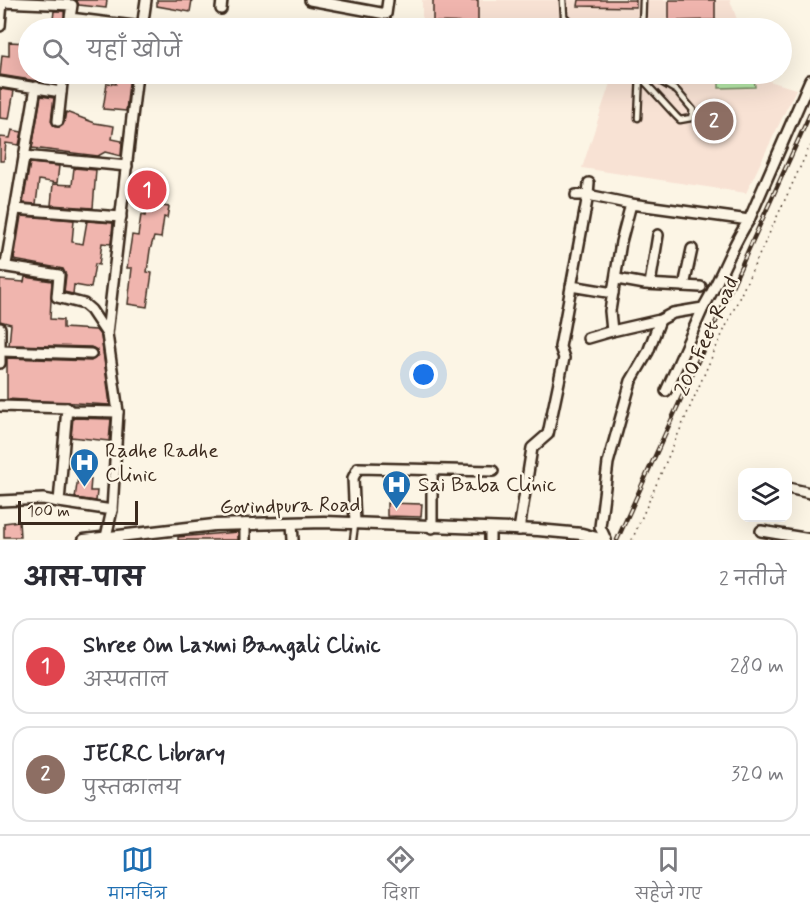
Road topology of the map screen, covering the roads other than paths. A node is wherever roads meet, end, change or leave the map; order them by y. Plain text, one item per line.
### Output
1 (146, 0) edge
2 (310, 0) edge
3 (388, 0) edge
4 (563, 0) edge
5 (643, 0) edge
6 (70, 18) edge
7 (143, 18) edge
8 (566, 18) edge
9 (642, 18) edge
10 (0, 26) edge
11 (810, 80) edge
12 (0, 82) edge
13 (62, 84) edge
14 (136, 84) edge
15 (640, 84) edge
16 (647, 84) edge
17 (664, 84) edge
18 (36, 87) junction
19 (61, 92) junction
20 (638, 118) dead end
21 (58, 121) dead end
22 (24, 156) junction
23 (127, 166) junction
24 (589, 183) dead end
25 (576, 195) dead end
26 (588, 195) junction
27 (631, 204) junction
28 (15, 209) junction
29 (121, 218) junction
30 (749, 220) junction
31 (658, 235) dead end
32 (692, 249) dead end
33 (3, 265) edge
34 (617, 279) junction
35 (650, 284) junction
36 (572, 286) junction
37 (684, 286) junction
38 (701, 287) dead end
39 (613, 294) junction
40 (703, 308) junction
41 (660, 320) junction
42 (0, 328) edge
43 (612, 332) junction
44 (107, 334) junction
45 (588, 338) dead end
46 (1, 351) edge
47 (91, 354) dead end
48 (0, 363) edge
49 (666, 391) dead end
50 (0, 406) edge
51 (67, 408) junction
52 (118, 412) junction
53 (432, 470) junction
54 (493, 471) dead end
55 (792, 489) edge
56 (810, 493) edge
57 (0, 501) edge
58 (59, 502) junction
59 (112, 510) junction
60 (292, 523) junction
61 (355, 523) junction
62 (245, 524) junction
63 (178, 528) junction
64 (432, 528) junction
65 (519, 530) junction
66 (761, 531) dead end
67 (490, 535) edge
68 (106, 537) junction
69 (119, 538) edge
70 (810, 539) edge
71 (84, 540) edge
72 (178, 540) edge
73 (245, 540) edge
74 (293, 540) edge
75 (353, 540) edge
76 (605, 540) edge

1 - 7 street
2 - 3 street
4 - 8 lane
5 - 9 lane
6 - 10 street
11 - 30 street
12 - 18 street
13 - 19 street
14 - 23 street
15 - 20 lane
16 - 17 lane
18 - 19 street
18 - 22 street
19 - 21 street
22 - 23 street
22 - 28 street
23 - 29 street
24 - 26 street
25 - 26 street
26 - 27 street
26 - 36 street
27 - 30 street
27 - 34 street
28 - 29 street
28 - 33 street
29 - 44 street
30 - 40 street
31 - 35 street
32 - 37 street
33 - 44 street
34 - 35 street
34 - 39 street
35 - 37 street
36 - 39 street
36 - 65 street
37 - 38 street
39 - 43 street
40 - 41 street
40 - 49 street
41 - 43 street
41 - 76 street
42 - 46 street
43 - 45 street
44 - 52 street
46 - 47 street
46 - 48 street
50 - 51 street
51 - 52 street
51 - 58 street
52 - 59 street
53 - 54 street
53 - 61 street
53 - 64 street
55 - 56 street
57 - 58 street
58 - 59 street
59 - 68 street
60 - 61 street, Govindpura Road
60 - 62 street, Govindpura Road
60 - 74 street
61 - 64 street, Govindpura Road
61 - 75 lane
62 - 63 street, Govindpura Road
62 - 73 street
63 - 69 street, Govindpura Road
63 - 72 street
64 - 67 street, Govindpura Road
65 - 67 street, Govindpura Road
65 - 76 street, Govindpura Road
66 - 70 street
68 - 69 street, Govindpura Road
68 - 71 street, Govindpura Road

